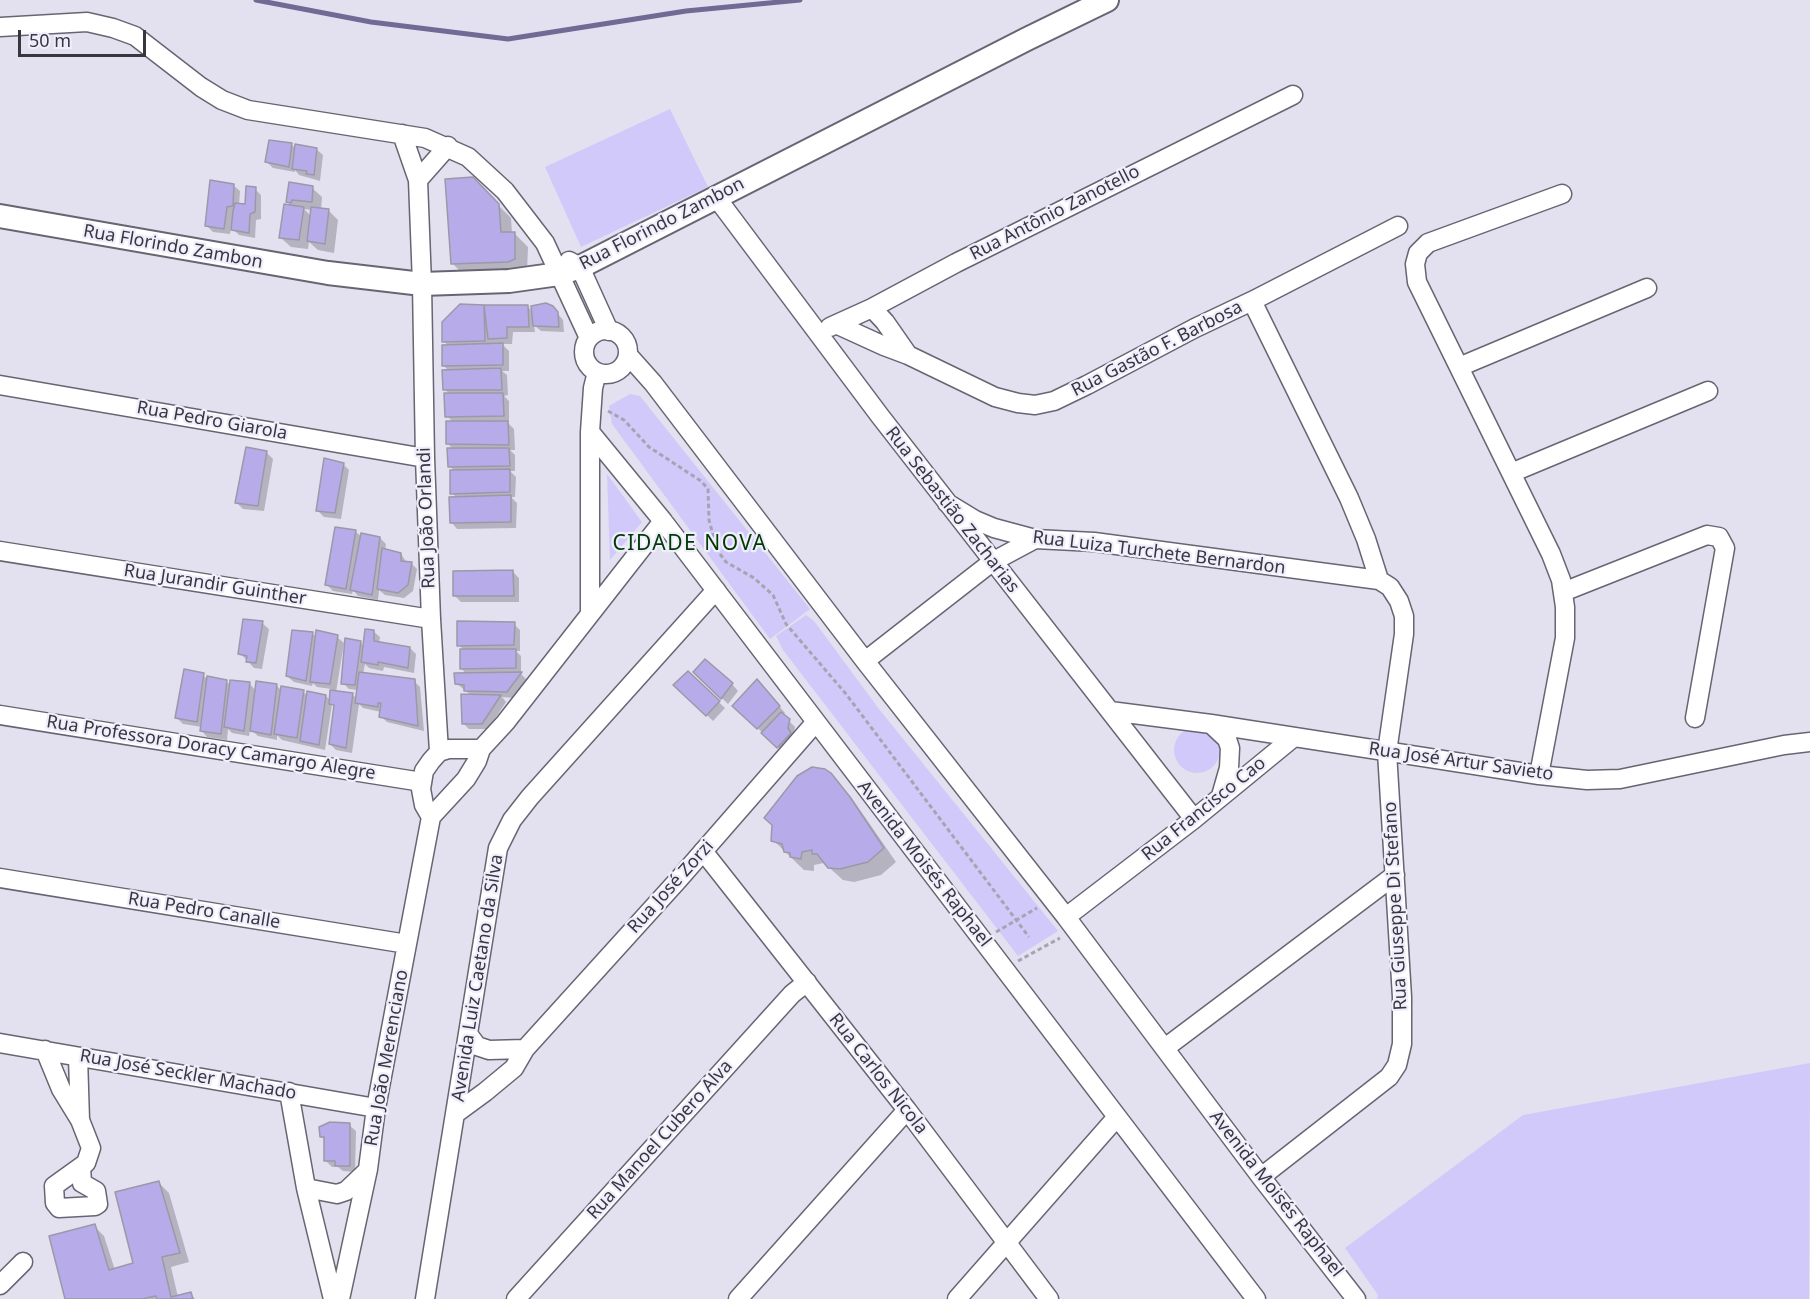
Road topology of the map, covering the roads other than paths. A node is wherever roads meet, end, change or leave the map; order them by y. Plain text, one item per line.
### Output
1 (1107, 0) edge
2 (0, 27) edge
3 (1293, 95) dead end
4 (402, 134) junction
5 (448, 146) junction
6 (418, 180) junction
7 (1562, 194) dead end
8 (716, 197) junction
9 (0, 216) edge
10 (1398, 226) dead end
11 (569, 271) junction
12 (422, 284) junction
13 (1647, 288) dead end
14 (1252, 301) junction
15 (872, 308) junction
16 (838, 325) junction
17 (609, 331) junction
18 (817, 332) junction
19 (590, 338) junction
20 (628, 355) junction
21 (908, 355) junction
22 (1459, 367) junction
23 (597, 372) junction
24 (0, 385) edge
25 (1708, 391) dead end
26 (590, 432) junction
27 (425, 458) junction
28 (1511, 473) junction
29 (947, 503) junction
30 (663, 521) junction
31 (1035, 539) junction
32 (0, 551) edge
33 (992, 562) junction
34 (1379, 580) junction
35 (716, 590) junction
36 (1563, 592) junction
37 (591, 612) junction
38 (431, 619) junction
39 (865, 661) junction
40 (1110, 711) junction
41 (0, 715) edge
42 (1695, 718) dead end
43 (815, 723) junction
44 (1211, 724) junction
45 (1294, 737) junction
46 (1810, 742) edge
47 (481, 749) junction
48 (1387, 752) junction
49 (440, 753) junction
50 (1539, 775) junction
51 (422, 782) junction
52 (1221, 796) junction
53 (431, 817) junction
54 (1194, 819) junction
55 (703, 851) junction
56 (1395, 875) junction
57 (0, 878) edge
58 (1065, 927) junction
59 (407, 945) junction
60 (807, 982) junction
61 (468, 1034) junction
62 (0, 1043) edge
63 (1164, 1048) junction
64 (525, 1049) junction
65 (45, 1050) junction
66 (78, 1057) junction
67 (289, 1092) junction
68 (376, 1108) junction
69 (907, 1110) junction
70 (455, 1114) junction
71 (1117, 1117) junction
72 (80, 1120) junction
73 (81, 1167) dead end
74 (368, 1169) junction
75 (1261, 1177) junction
76 (306, 1188) junction
77 (1006, 1245) junction
78 (23, 1262) dead end
79 (0, 1285) edge
80 (333, 1299) edge
81 (340, 1299) edge
82 (425, 1299) edge
83 (516, 1299) edge
84 (738, 1299) edge
85 (957, 1299) edge
86 (1048, 1299) edge
87 (1256, 1299) edge
88 (1356, 1299) edge

1 - 8 main road, Rua Florindo Zambon
2 - 4 street
3 - 15 street, Rua Antônio Zanotello
4 - 5 street
4 - 6 street, Rua João Orlandi
5 - 6 street
5 - 11 street
6 - 12 street, Rua João Orlandi
7 - 22 street
8 - 11 main road, Rua Florindo Zambon
8 - 18 street, Rua Sebastião Zacharias
9 - 12 main road, Rua Florindo Zambon
10 - 14 street, Rua Gastão F. Barbosa
11 - 12 main road, Rua Florindo Zambon
11 - 17 street
11 - 19 street
12 - 27 street, Rua João Orlandi
13 - 22 street
14 - 21 street, Rua Gastão F. Barbosa
14 - 34 street
15 - 16 street, Rua Antônio Zanotello
15 - 21 street
16 - 18 street, Rua Antônio Zanotello
16 - 21 street, Rua Gastão F. Barbosa
17 - 19 street
17 - 20 street
18 - 29 street, Rua Sebastião Zacharias
19 - 23 street
20 - 23 street
20 - 39 street, Avenida Moisés Raphael
22 - 28 street
23 - 26 street
24 - 27 street, Rua Pedro Giarola
25 - 28 street
26 - 30 street, Avenida Moisés Raphael
26 - 37 street
27 - 38 street, Rua João Orlandi
28 - 36 street
29 - 31 street, Rua Luiza Turchete Bernardon
29 - 33 street, Rua Sebastião Zacharias
30 - 35 street, Avenida Moisés Raphael
30 - 37 street
31 - 33 street
31 - 34 street, Rua Luiza Turchete Bernardon
32 - 38 street, Rua Jurandir Guinther
33 - 39 street
33 - 40 street, Rua Sebastião Zacharias
34 - 48 street, Rua Giuseppe Di Stefano
35 - 43 street, Avenida Moisés Raphael
35 - 61 street, Avenida Luiz Caetano da Silva
36 - 42 street
36 - 50 street
37 - 47 street
38 - 49 street, Rua João Orlandi
39 - 58 street, Avenida Moisés Raphael
40 - 44 street, Rua José Artur Savieto
40 - 54 street, Rua Sebastião Zacharias
41 - 51 street, Rua Professora Doracy Camargo Alegre
43 - 55 street, Rua José Zorzi
43 - 71 street, Avenida Moisés Raphael
44 - 45 street, Rua José Artur Savieto
44 - 52 street
45 - 48 street, Rua José Artur Savieto
45 - 52 street, Rua Francisco Cao
46 - 50 street, Rua José Artur Savieto
47 - 49 street
47 - 53 street
48 - 50 street, Rua José Artur Savieto
48 - 56 street, Rua Giuseppe Di Stefano
49 - 51 street
51 - 53 street, Rua João Merenciano
52 - 54 street, Rua Francisco Cao
53 - 59 street, Rua João Merenciano
54 - 58 street, Rua Francisco Cao
55 - 60 street, Rua Carlos Nicola
55 - 64 street, Rua José Zorzi
56 - 63 street
56 - 75 street, Rua Giuseppe Di Stefano
57 - 59 street, Rua Pedro Canalle
58 - 63 street, Avenida Moisés Raphael
59 - 68 street, Rua João Merenciano
60 - 69 street, Rua Carlos Nicola
60 - 83 street, Rua Manoel Cubero Alva
61 - 64 street
61 - 70 street, Avenida Luiz Caetano da Silva
62 - 65 street, Rua José Seckler Machado
63 - 75 street, Avenida Moisés Raphael
64 - 70 street, Rua José Zorzi
65 - 66 street, Rua José Seckler Machado
65 - 72 street
66 - 67 street, Rua José Seckler Machado
66 - 72 street
67 - 68 street, Rua José Seckler Machado
67 - 76 street
68 - 74 street, Rua João Merenciano
69 - 77 street, Rua Carlos Nicola
69 - 84 street
70 - 82 street, Avenida Luiz Caetano da Silva
71 - 77 street
71 - 87 street, Avenida Moisés Raphael
72 - 73 street
74 - 76 street
74 - 81 street, Rua João Merenciano
75 - 88 street, Avenida Moisés Raphael
76 - 80 street
77 - 85 street
77 - 86 street, Rua Carlos Nicola
78 - 79 street

